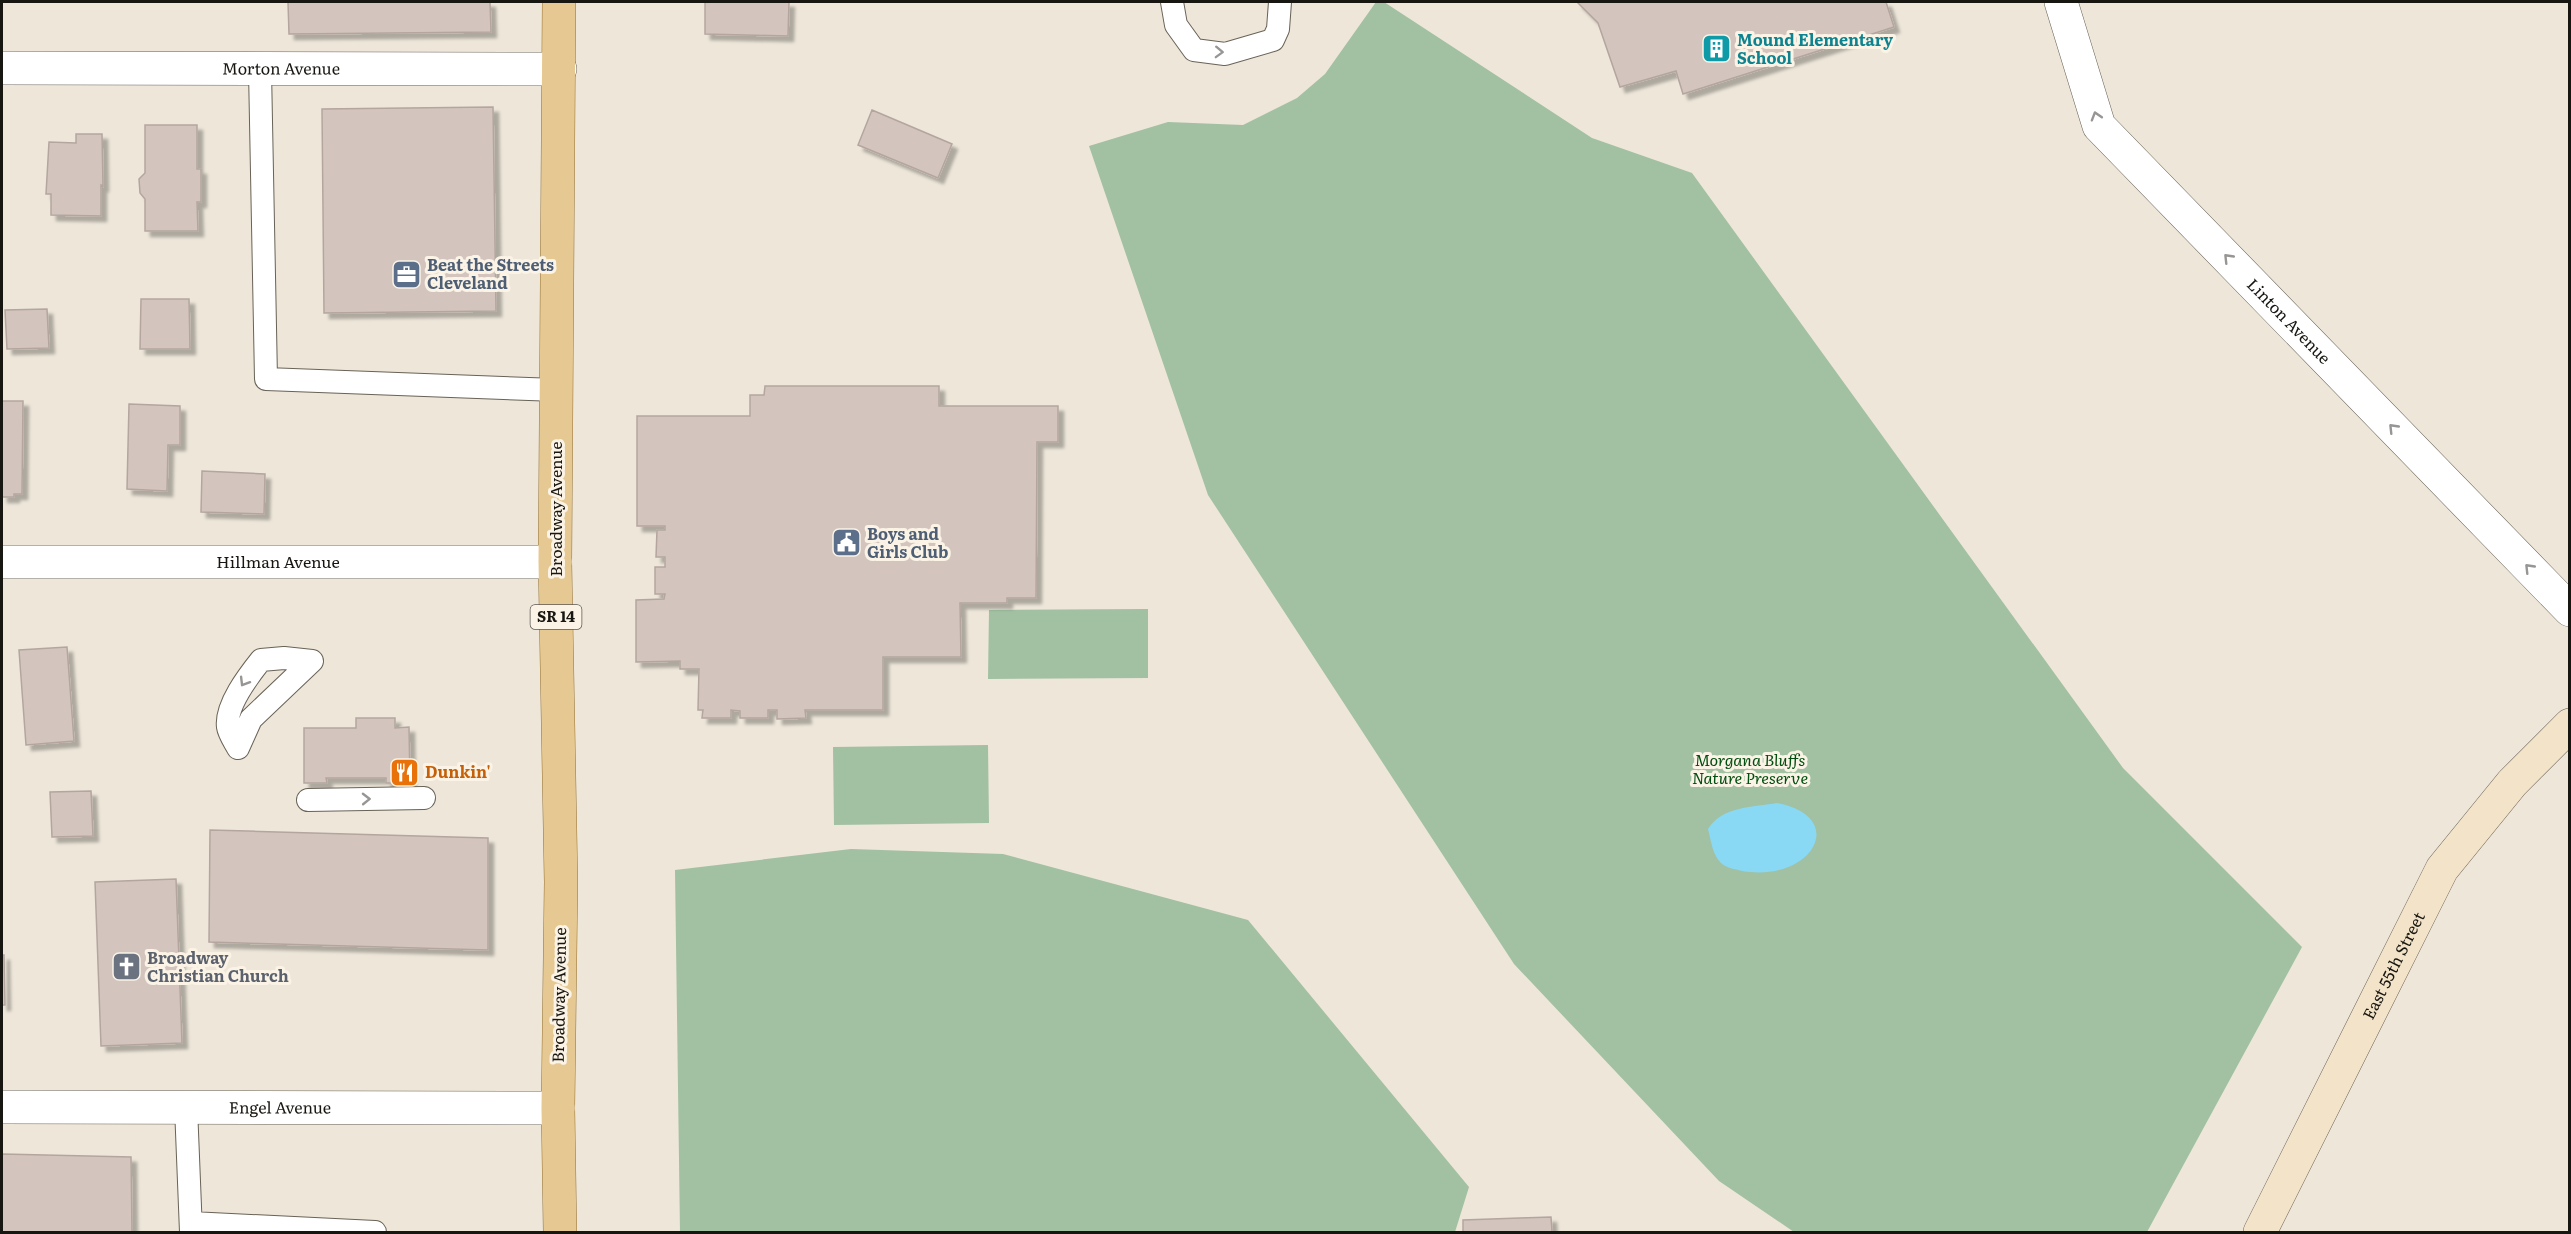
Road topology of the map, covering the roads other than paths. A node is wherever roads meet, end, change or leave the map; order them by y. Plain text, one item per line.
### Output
1 (559, 2) edge
2 (1172, 2) edge
3 (1280, 2) edge
4 (2061, 2) edge
5 (2, 68) edge
6 (560, 69) junction
7 (260, 70) junction
8 (557, 390) junction
9 (2, 561) edge
10 (555, 562) junction
11 (2570, 610) edge
12 (2570, 725) edge
13 (238, 748) joint
14 (424, 798) dead end
15 (308, 800) dead end
16 (2, 1107) edge
17 (186, 1107) junction
18 (558, 1108) junction
19 (191, 1228) edge
20 (375, 1233) edge
21 (560, 1233) edge
22 (2260, 1233) edge

1 - 6 main road, Broadway Avenue / SR 14
2 -> 3 lane
11 -> 4 street, Linton Avenue
5 - 7 street, Morton Avenue
6 - 7 street, Morton Avenue
6 - 8 main road, Broadway Avenue / SR 14
7 - 8 lane
8 - 10 main road, Broadway Avenue / SR 14
9 - 10 street, Hillman Avenue
10 - 18 main road, Broadway Avenue / SR 14
12 - 22 street, East 55th Street
13 -> 13 lane
15 -> 14 lane
16 - 17 street, Engel Avenue
17 - 18 street, Engel Avenue
17 - 19 lane
18 - 21 main road, Broadway Avenue / SR 14
19 - 20 lane

